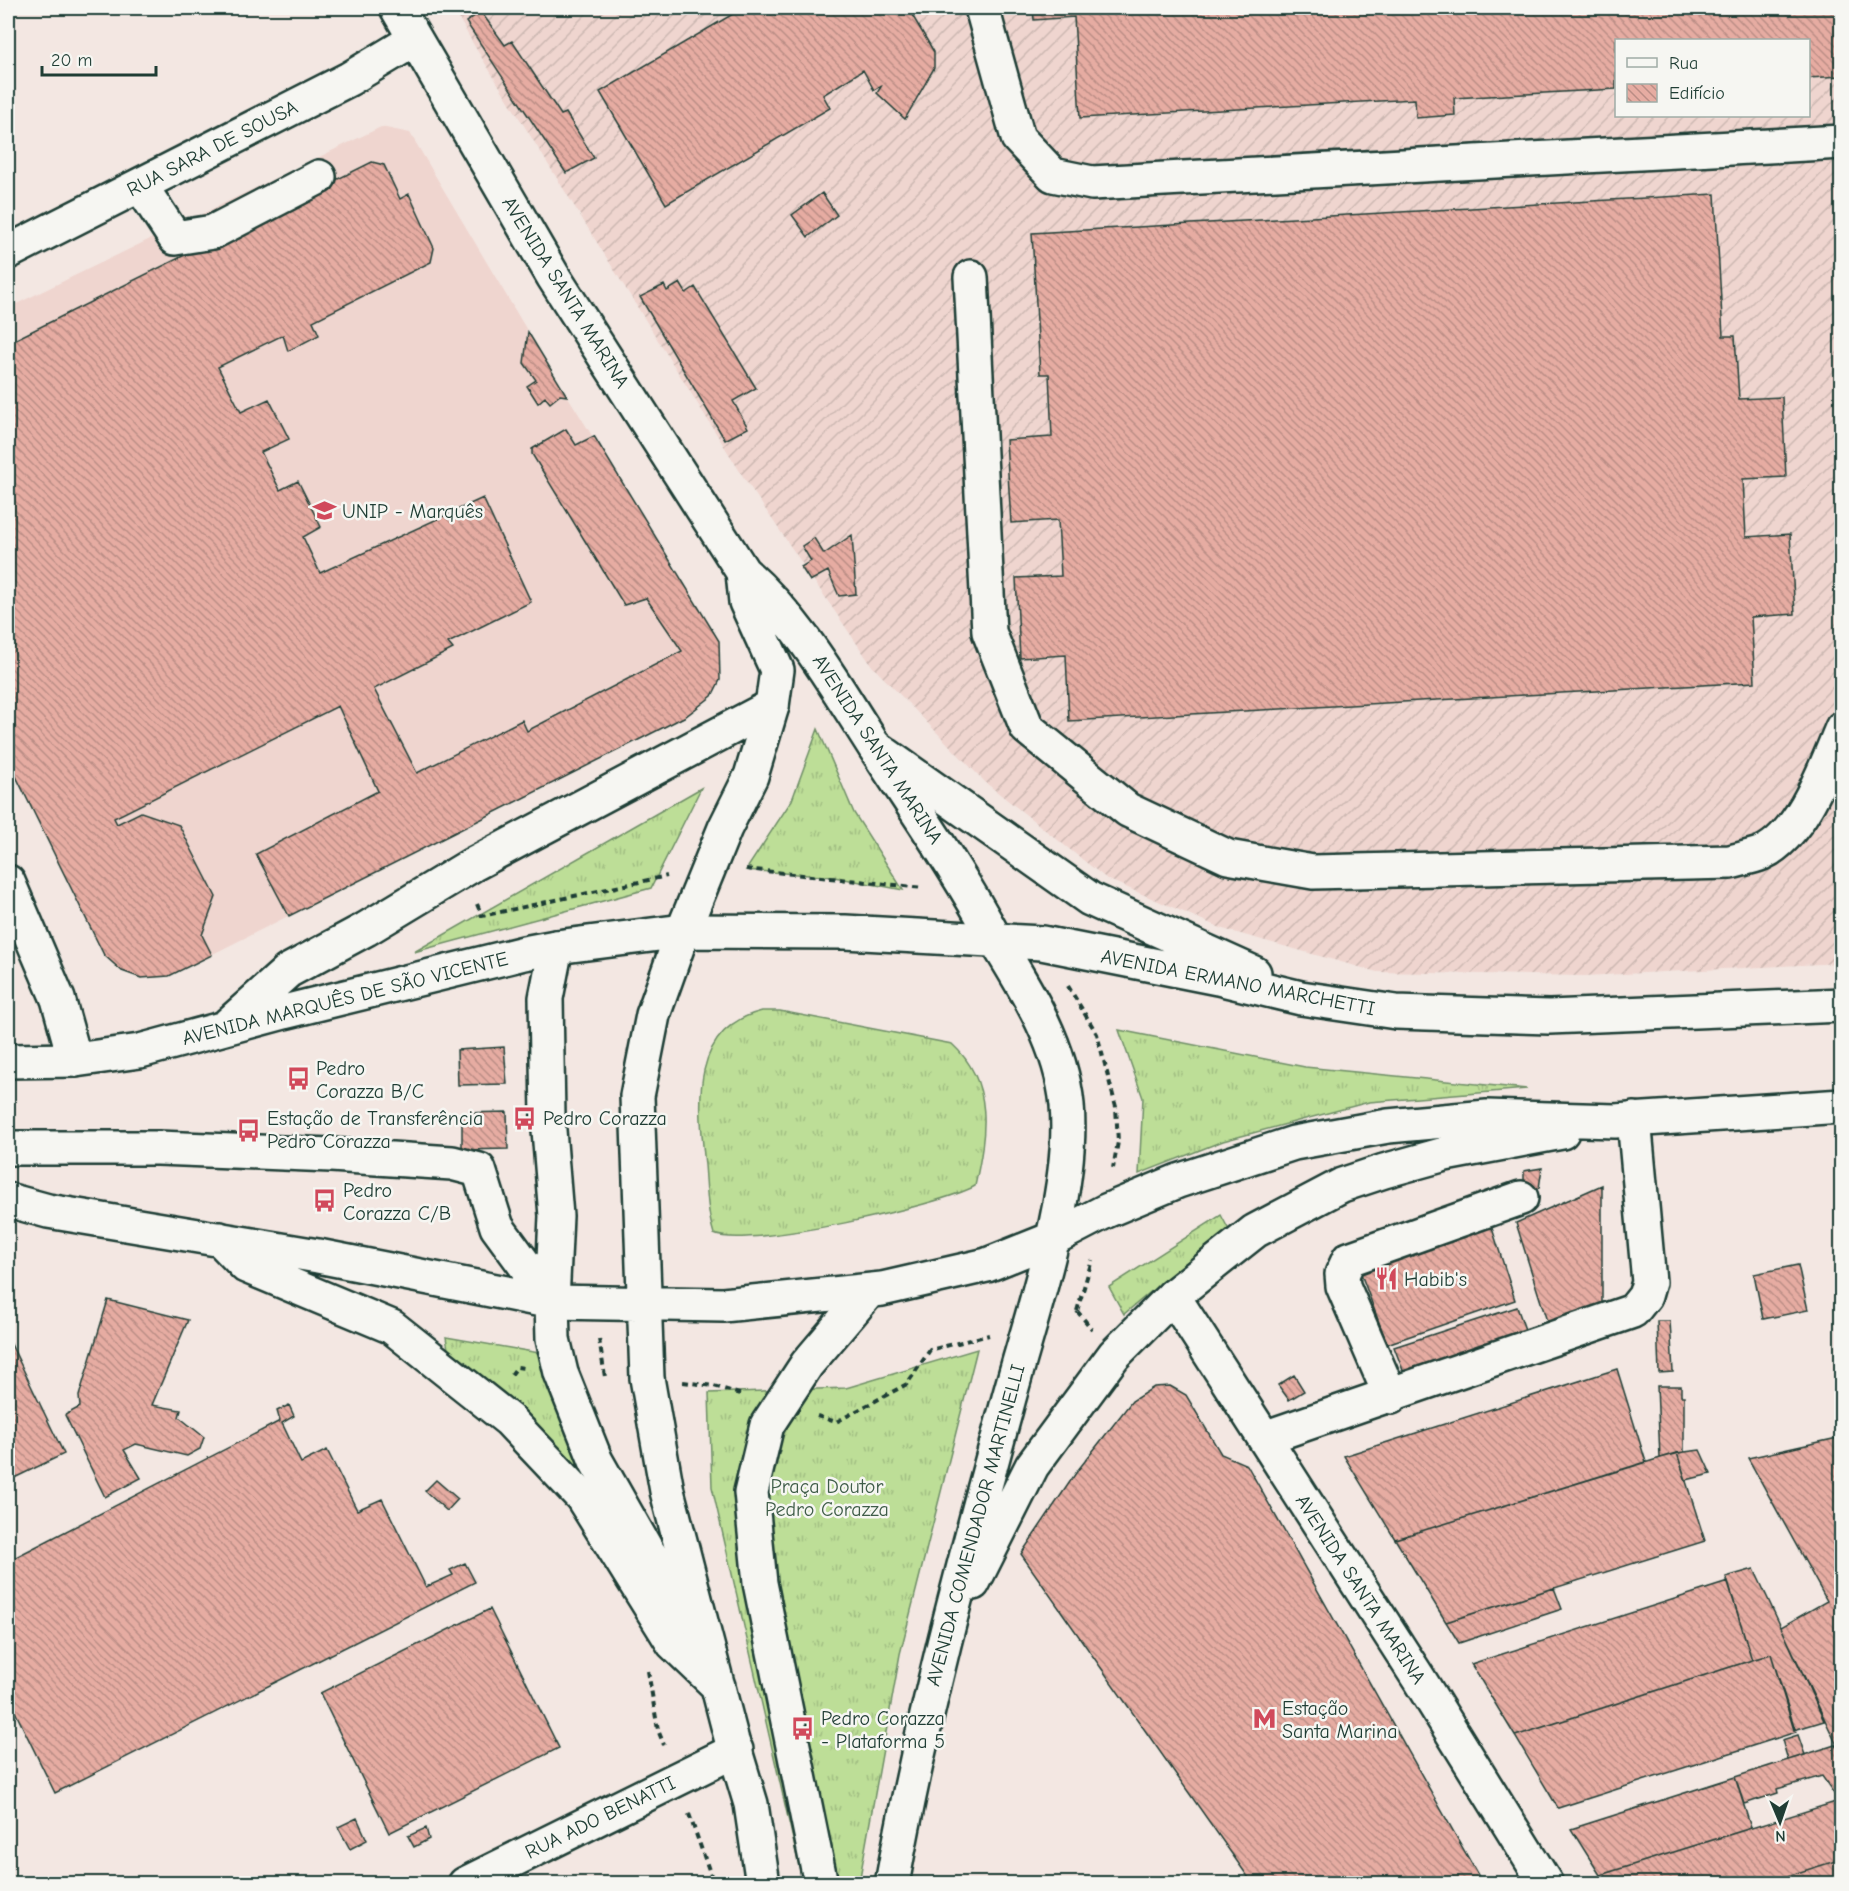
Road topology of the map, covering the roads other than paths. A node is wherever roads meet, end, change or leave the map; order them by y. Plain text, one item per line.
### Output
1 (397, 8) edge
2 (982, 8) edge
3 (414, 40) junction
4 (1842, 142) edge
5 (319, 177) dead end
6 (140, 185) junction
7 (8, 252) edge
8 (971, 277) dead end
9 (743, 572) junction
10 (772, 706) junction
11 (1842, 728) edge
12 (874, 747) junction
13 (8, 882) edge
14 (683, 931) junction
15 (995, 939) junction
16 (556, 946) junction
17 (1301, 998) junction
18 (1842, 1005) edge
19 (223, 1029) junction
20 (75, 1060) junction
21 (8, 1061) edge
22 (1842, 1106) edge
23 (1624, 1120) junction
24 (8, 1148) edge
25 (1521, 1198) dead end
26 (8, 1200) edge
27 (220, 1239) junction
28 (1052, 1239) junction
29 (868, 1291) junction
30 (1173, 1296) junction
31 (552, 1302) junction
32 (643, 1302) junction
33 (1391, 1396) junction
34 (1264, 1438) junction
35 (702, 1628) junction
36 (940, 1649) junction
37 (718, 1687) junction
38 (736, 1750) junction
39 (465, 1884) edge
40 (763, 1884) edge
41 (821, 1884) edge
42 (892, 1884) edge
43 (1546, 1884) edge

1 - 3 main road, AVENIDA SANTA MARINA
2 - 4 main road
3 - 6 main road, RUA SARA DE SOUSA
3 - 9 main road, AVENIDA SANTA MARINA
5 - 6 main road
6 - 7 main road, RUA SARA DE SOUSA
8 - 11 main road
9 - 10 main road, AVENIDA SANTA MARINA
9 - 12 main road, AVENIDA SANTA MARINA
10 - 14 main road, AVENIDA SANTA MARINA
10 - 19 main road
12 - 15 main road, AVENIDA SANTA MARINA
12 - 17 main road
13 - 20 main road
14 - 15 main road
14 - 16 main road, AVENIDA MARQUÊS DE SÃO VICENTE
14 - 32 main road
15 - 17 main road, AVENIDA ERMANO MARCHETTI
15 - 28 main road
16 - 19 main road, AVENIDA MARQUÊS DE SÃO VICENTE
16 - 31 main road
17 - 18 main road, AVENIDA ERMANO MARCHETTI
19 - 20 main road, AVENIDA MARQUÊS DE SÃO VICENTE
20 - 21 main road, AVENIDA MARQUÊS DE SÃO VICENTE
22 - 23 main road
23 - 28 main road
23 - 30 main road
23 - 33 main road
24 - 31 main road
25 - 33 main road
26 - 27 main road
27 - 31 main road
27 - 37 main road
28 - 29 main road
28 - 36 main road, AVENIDA COMENDADOR MARTINELLI
29 - 32 main road
29 - 41 main road
30 - 34 main road, AVENIDA SANTA MARINA
30 - 36 main road
31 - 32 main road
31 - 35 main road
32 - 35 main road
33 - 34 main road
34 - 43 main road, AVENIDA SANTA MARINA
35 - 37 main road
36 - 42 main road, AVENIDA COMENDADOR MARTINELLI
37 - 38 main road
38 - 39 main road, RUA ADO BENATTI
38 - 40 main road

